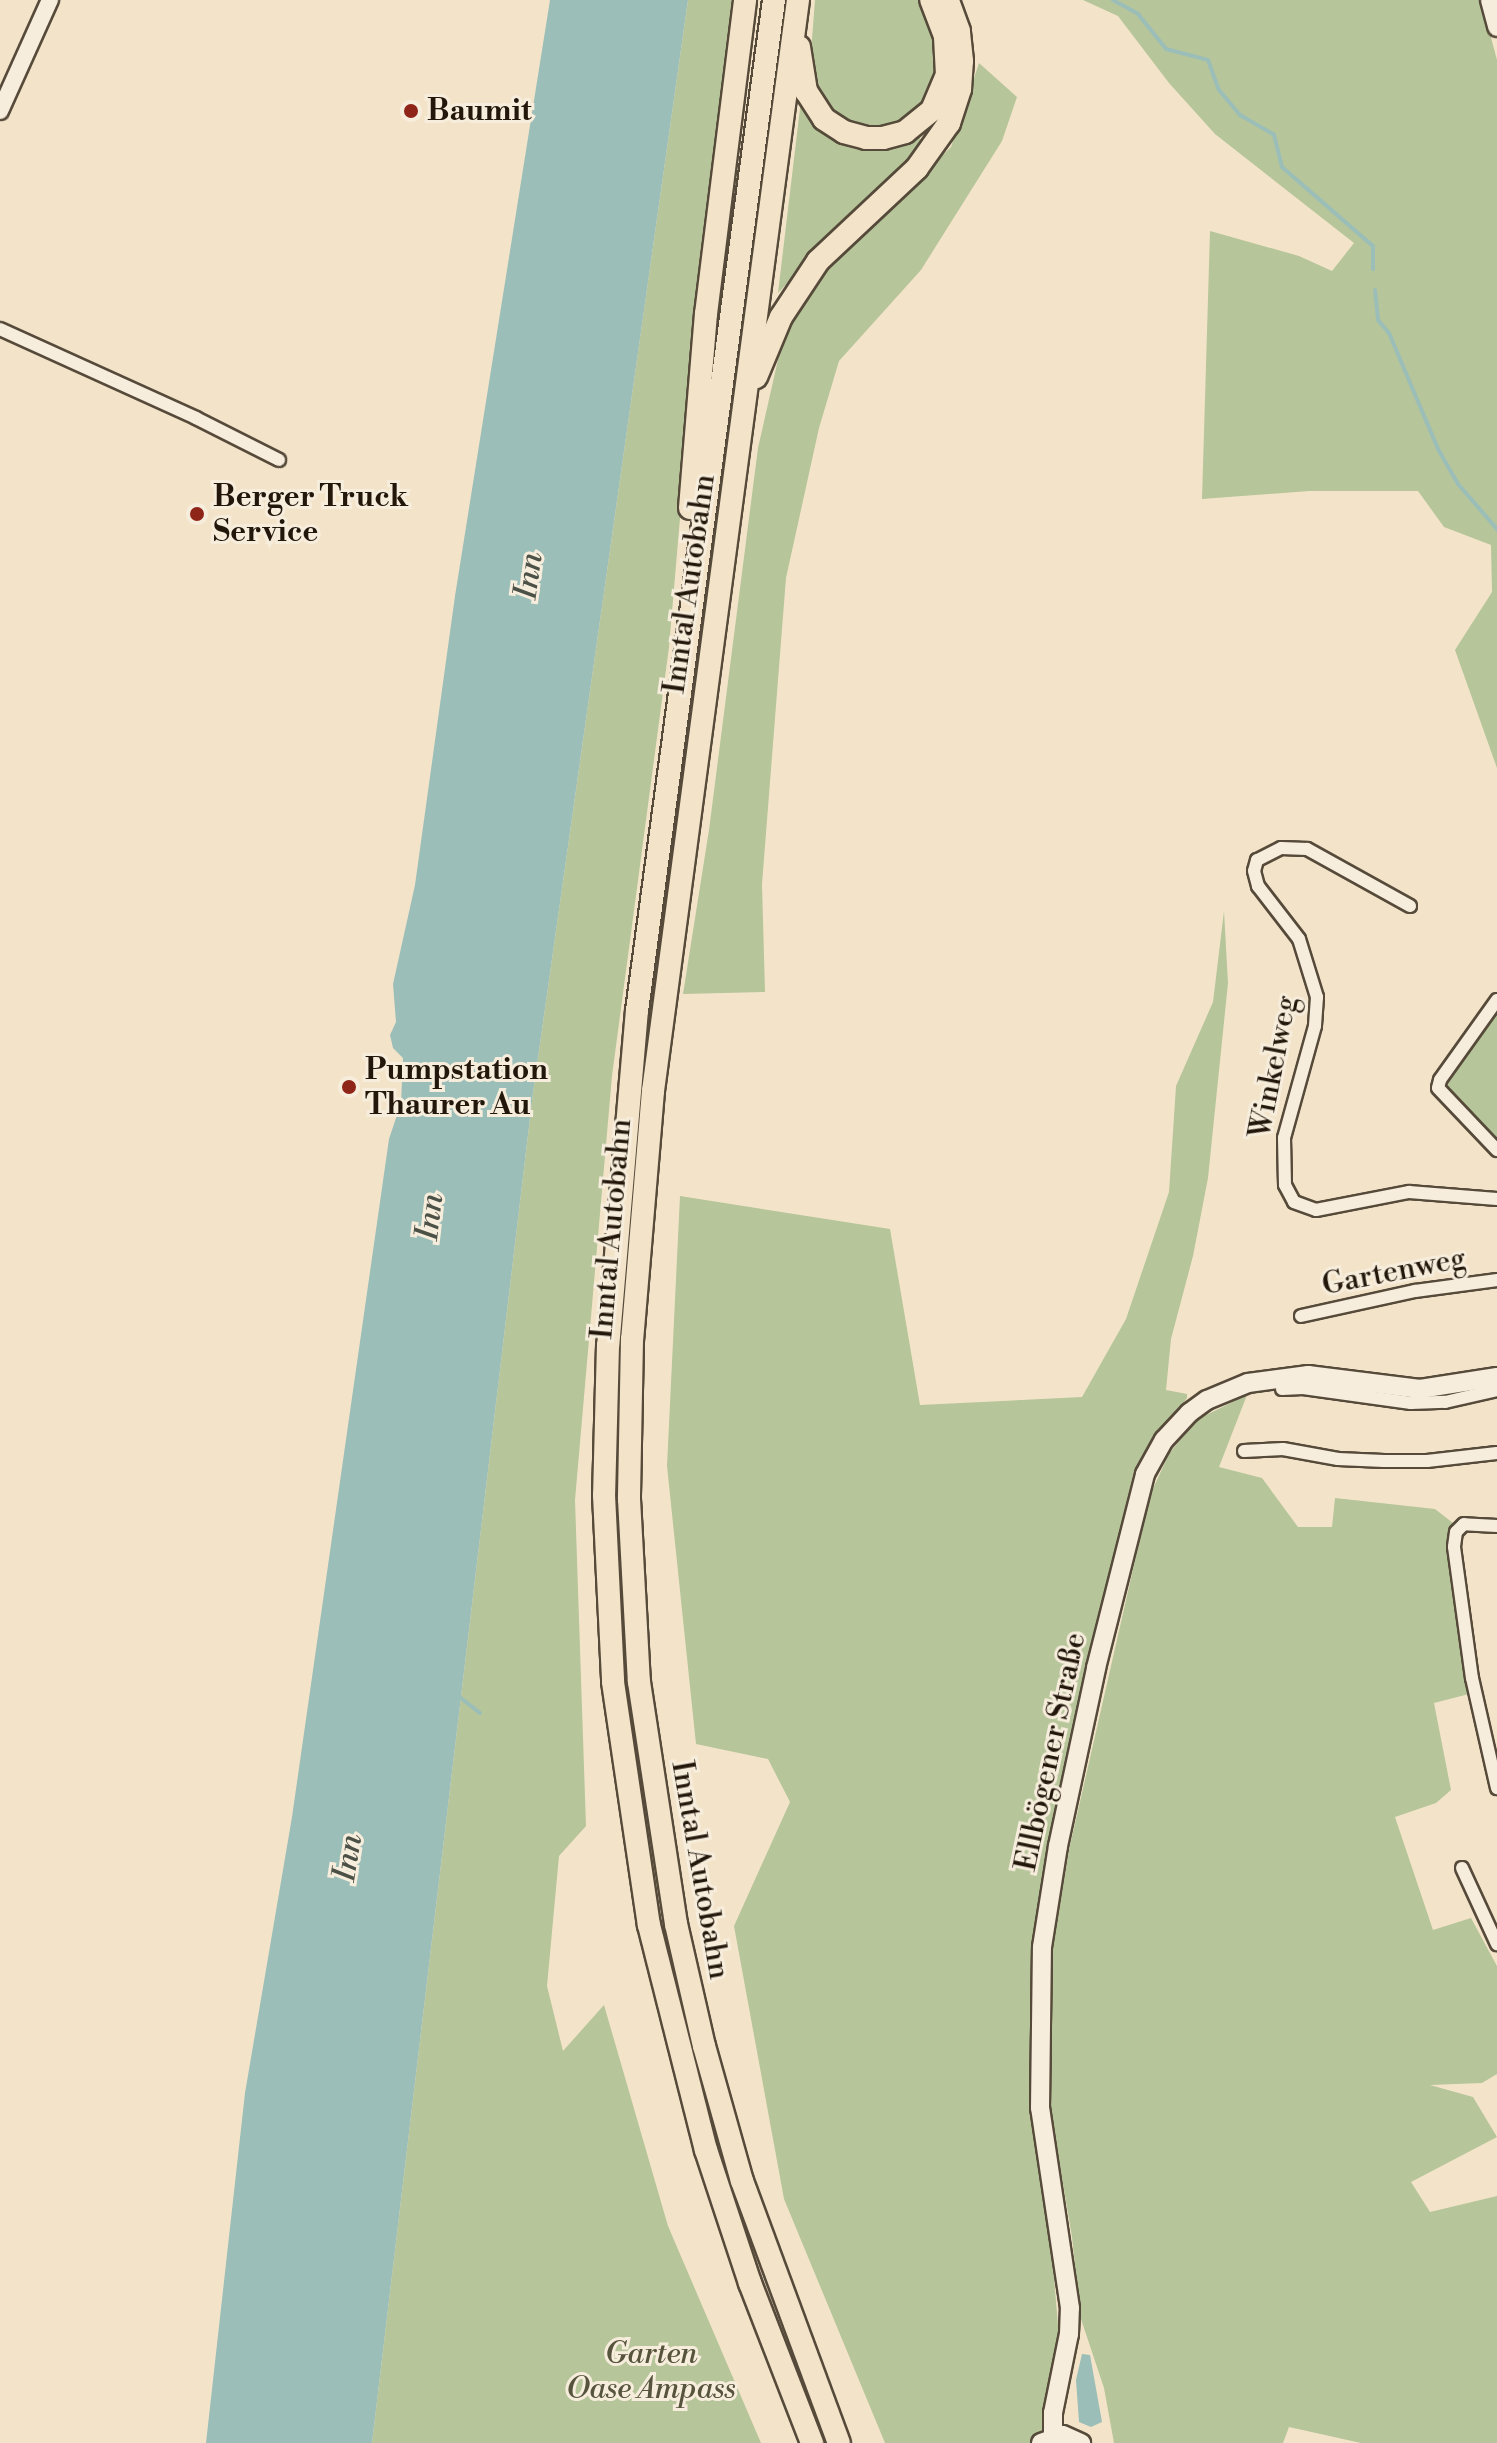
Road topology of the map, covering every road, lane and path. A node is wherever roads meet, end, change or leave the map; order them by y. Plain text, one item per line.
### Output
1 (50, 0) edge
2 (745, 0) edge
3 (774, 0) edge
4 (931, 0) edge
5 (948, 0) edge
6 (1490, 0) edge
7 (796, 10) edge
8 (1497, 27) edge
9 (0, 111) edge
10 (0, 329) edge
11 (744, 407) junction
12 (279, 460) dead end
13 (693, 593) junction
14 (1410, 906) dead end
15 (1497, 1000) edge
16 (1497, 1150) edge
17 (1497, 1199) edge
18 (1497, 1280) edge
19 (1301, 1316) dead end
20 (1497, 1377) edge
21 (1282, 1389) dead end
22 (1497, 1390) edge
23 (1244, 1451) dead end
24 (1497, 1453) edge
25 (1497, 1526) edge
26 (1497, 1788) edge
27 (1462, 1868) dead end
28 (1497, 1944) edge
29 (1047, 2439) edge
30 (812, 2443) edge
31 (839, 2443) edge
32 (1081, 2443) edge

1 - 9 street
2 - 13 highway
3 - 13 highway, Inntal Autobahn
4 - 7 highway
5 - 11 highway
6 - 8 main road
7 - 11 highway, Inntal Autobahn
10 - 12 street
11 - 31 highway, Inntal Autobahn
13 - 30 highway, Inntal Autobahn
14 - 17 street, Winkelweg
15 - 16 street
18 - 19 street, Gartenweg
20 - 29 main road, Ellbögener Straße
21 - 22 street
23 - 24 street
25 - 26 street
27 - 28 street
29 - 32 main road

